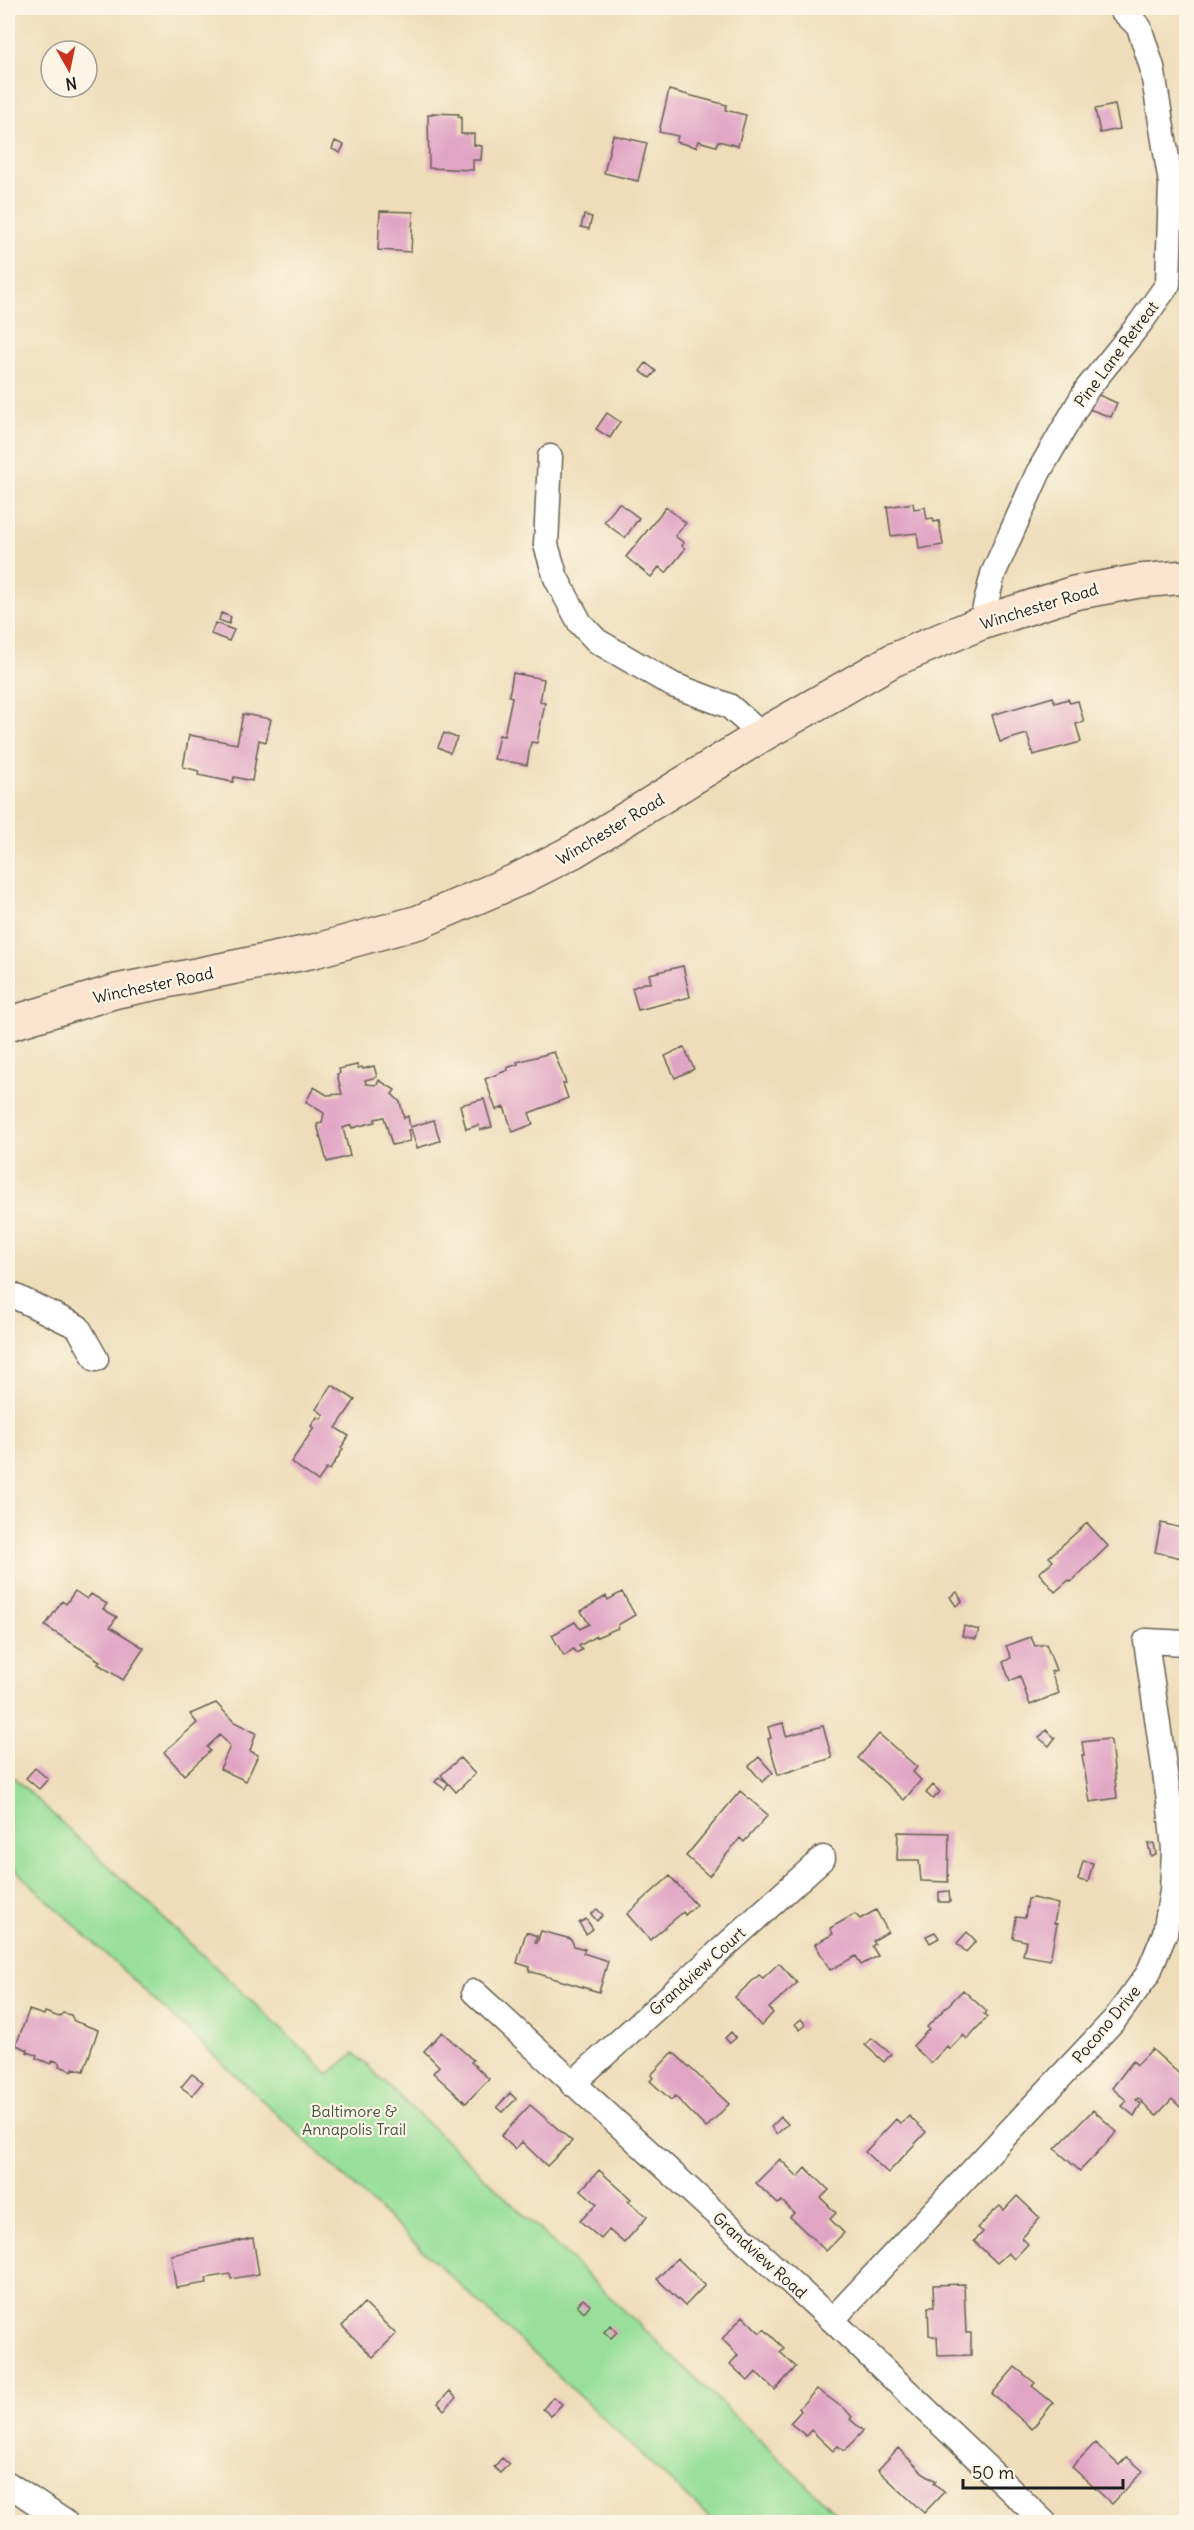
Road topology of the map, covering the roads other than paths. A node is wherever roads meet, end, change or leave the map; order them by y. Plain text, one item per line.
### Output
1 (1120, 8) edge
2 (550, 457) dead end
3 (1186, 578) edge
4 (981, 623) junction
5 (762, 735) junction
6 (8, 1024) edge
7 (8, 1293) edge
8 (96, 1359) dead end
9 (1186, 1642) edge
10 (823, 1858) dead end
11 (474, 1992) dead end
12 (572, 2084) junction
13 (832, 2320) junction
14 (8, 2484) edge
15 (65, 2523) edge
16 (1044, 2523) edge

1 - 4 street, Pine Lane Retreat
2 - 5 street
3 - 4 street, Winchester Road
4 - 5 street, Winchester Road
5 - 6 street, Winchester Road
7 - 8 street
9 - 13 street, Pocono Drive
10 - 12 street, Grandview Court
11 - 12 street, Grandview Road
12 - 13 street, Grandview Road
13 - 16 street, Grandview Road
14 - 15 street

